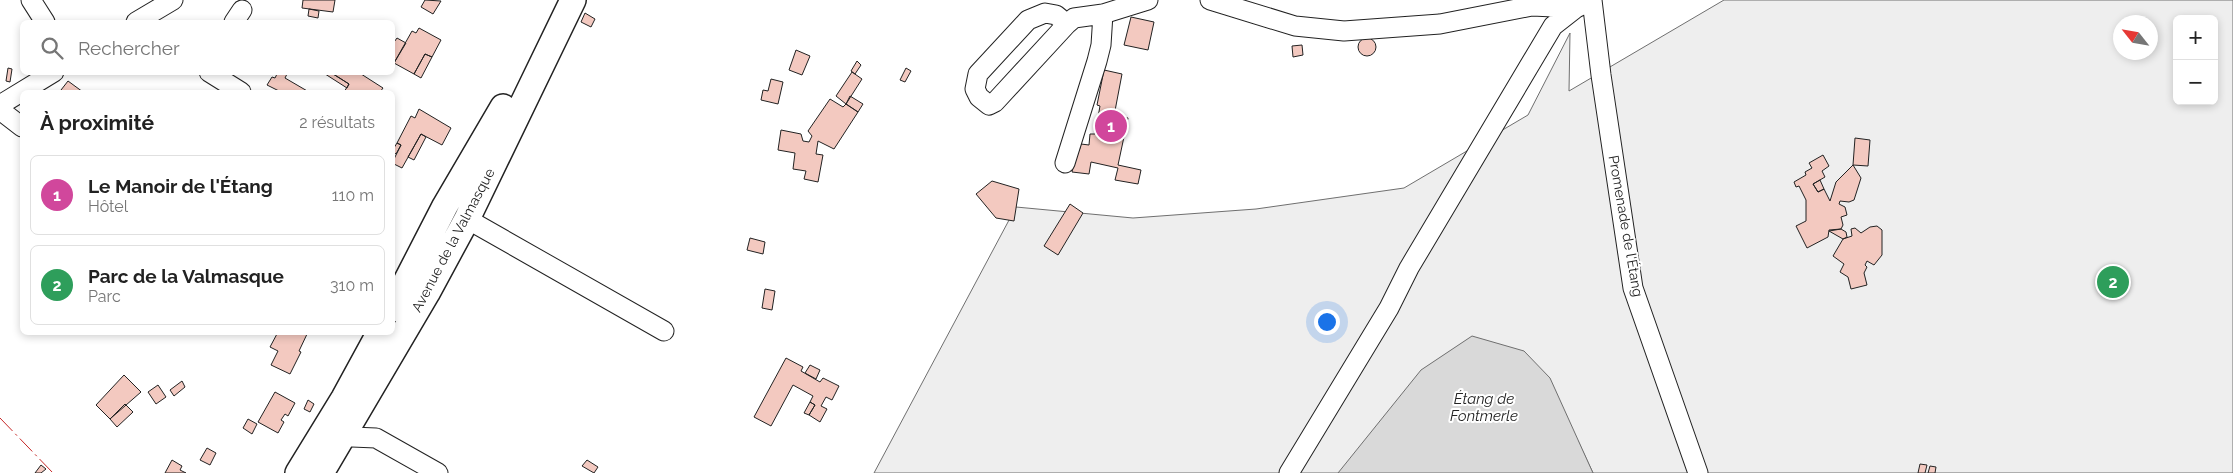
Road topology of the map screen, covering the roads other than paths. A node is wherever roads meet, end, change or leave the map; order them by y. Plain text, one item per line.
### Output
1 (31, 0) edge
2 (173, 0) edge
3 (556, 0) edge
4 (573, 0) edge
5 (1149, 0) edge
6 (1210, 0) edge
7 (1586, 3) edge
8 (1103, 14) junction
9 (44, 20) edge
10 (139, 20) edge
11 (1067, 24) junction
12 (49, 75) edge
13 (214, 75) edge
14 (25, 90) edge
15 (239, 90) edge
16 (20, 93) edge
17 (0, 105) edge
18 (0, 110) edge
19 (20, 125) edge
20 (1065, 163) dead end
21 (445, 206) junction
22 (467, 219) junction
23 (395, 303) edge
24 (664, 331) dead end
25 (378, 335) edge
26 (345, 433) junction
27 (298, 473) edge
28 (321, 473) edge
29 (438, 473) edge
30 (1289, 473) edge
31 (1698, 473) edge

1 - 9 street
2 - 10 street
3 - 21 main road, Avenue de la Valmasque
4 - 22 main road, Avenue de la Valmasque
5 - 8 street
6 - 7 street
7 - 30 street
7 - 31 street, Promenade de l'Étang
8 - 11 street
8 - 20 street
11 - 11 street
12 - 14 street
13 - 15 street
16 - 17 street
18 - 19 street
21 - 22 main road
21 - 23 main road, Avenue de la Valmasque
22 - 24 street
22 - 26 main road, Avenue de la Valmasque
25 - 27 main road
26 - 28 main road, Avenue de la Valmasque
26 - 29 street

